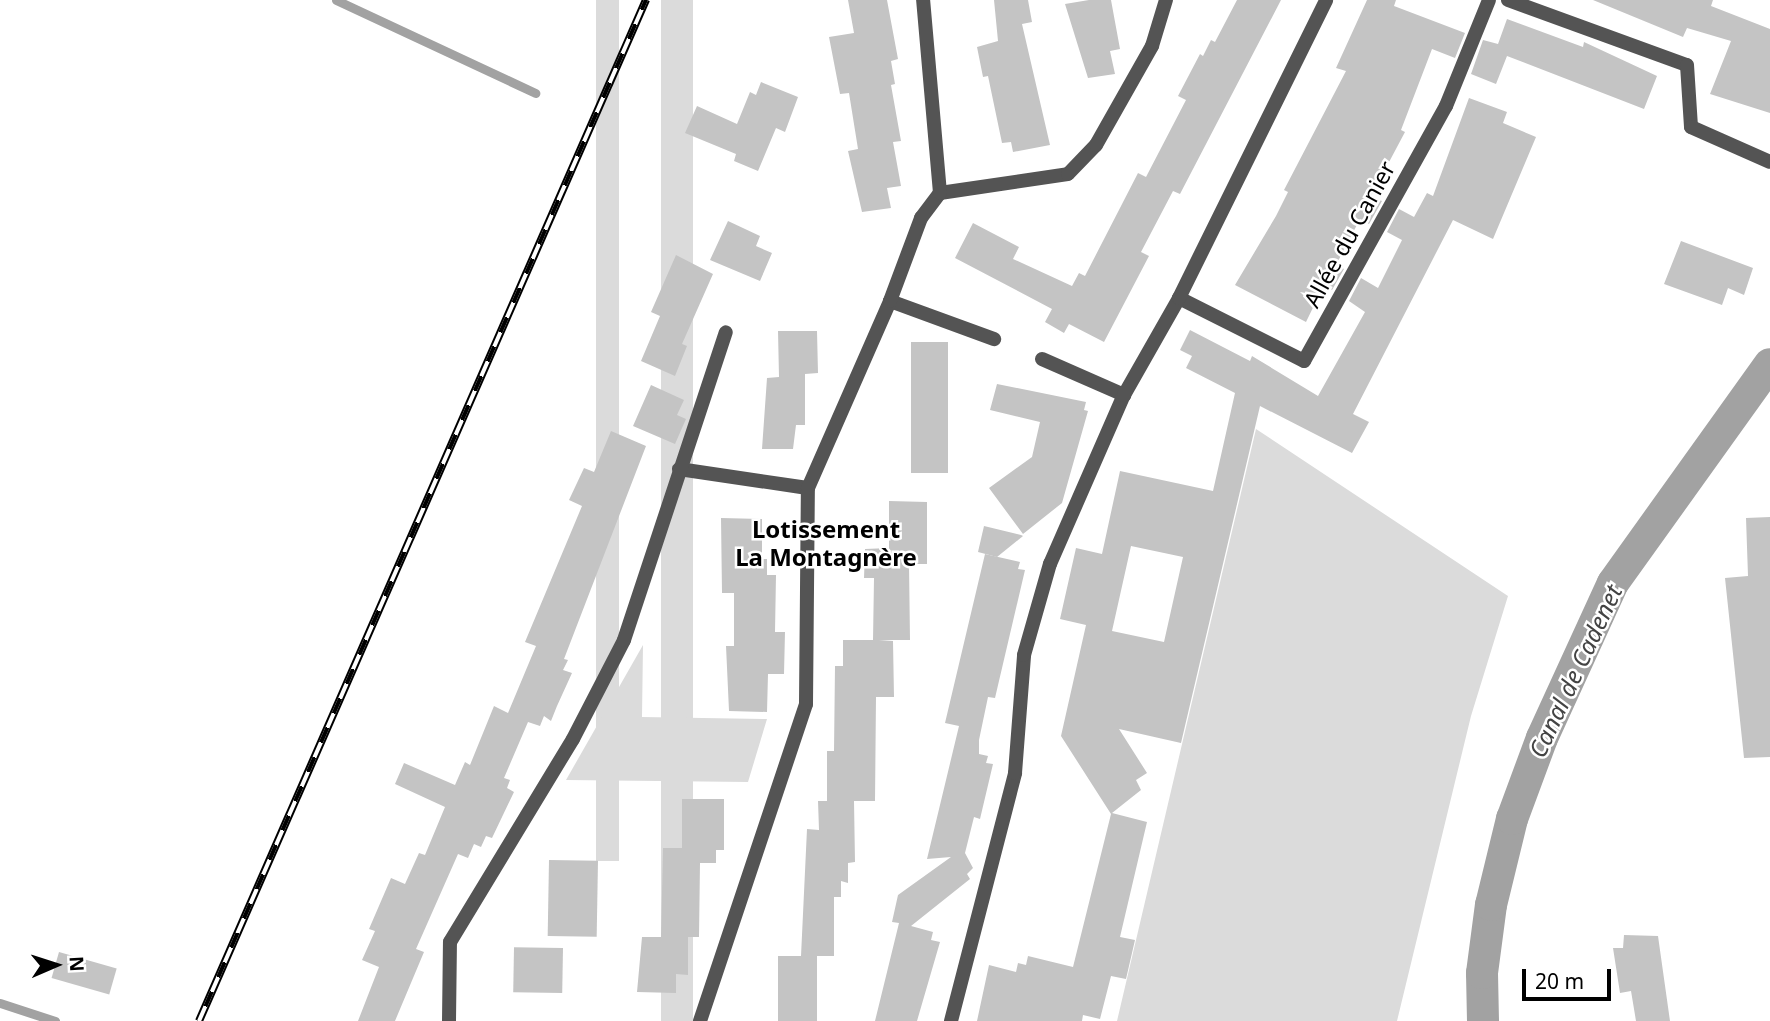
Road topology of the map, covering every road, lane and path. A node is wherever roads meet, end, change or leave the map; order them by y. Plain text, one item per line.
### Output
1 (923, 0) edge
2 (1166, 0) edge
3 (1326, 0) edge
4 (1489, 0) edge
5 (1508, 0) edge
6 (1770, 162) edge
7 (940, 193) junction
8 (1179, 298) junction
9 (890, 300) junction
10 (726, 332) dead end
11 (994, 339) dead end
12 (1042, 359) dead end
13 (1124, 395) junction
14 (679, 469) junction
15 (808, 488) junction
16 (449, 1021) edge
17 (700, 1021) edge
18 (951, 1021) edge

1 - 7 street
2 - 7 street
3 - 8 street
4 - 8 street, Allée du Canier
5 - 6 street
7 - 9 street
8 - 13 street
9 - 11 street
9 - 15 street
10 - 14 street
12 - 13 street
13 - 18 street
14 - 15 street
14 - 16 street
15 - 17 street

